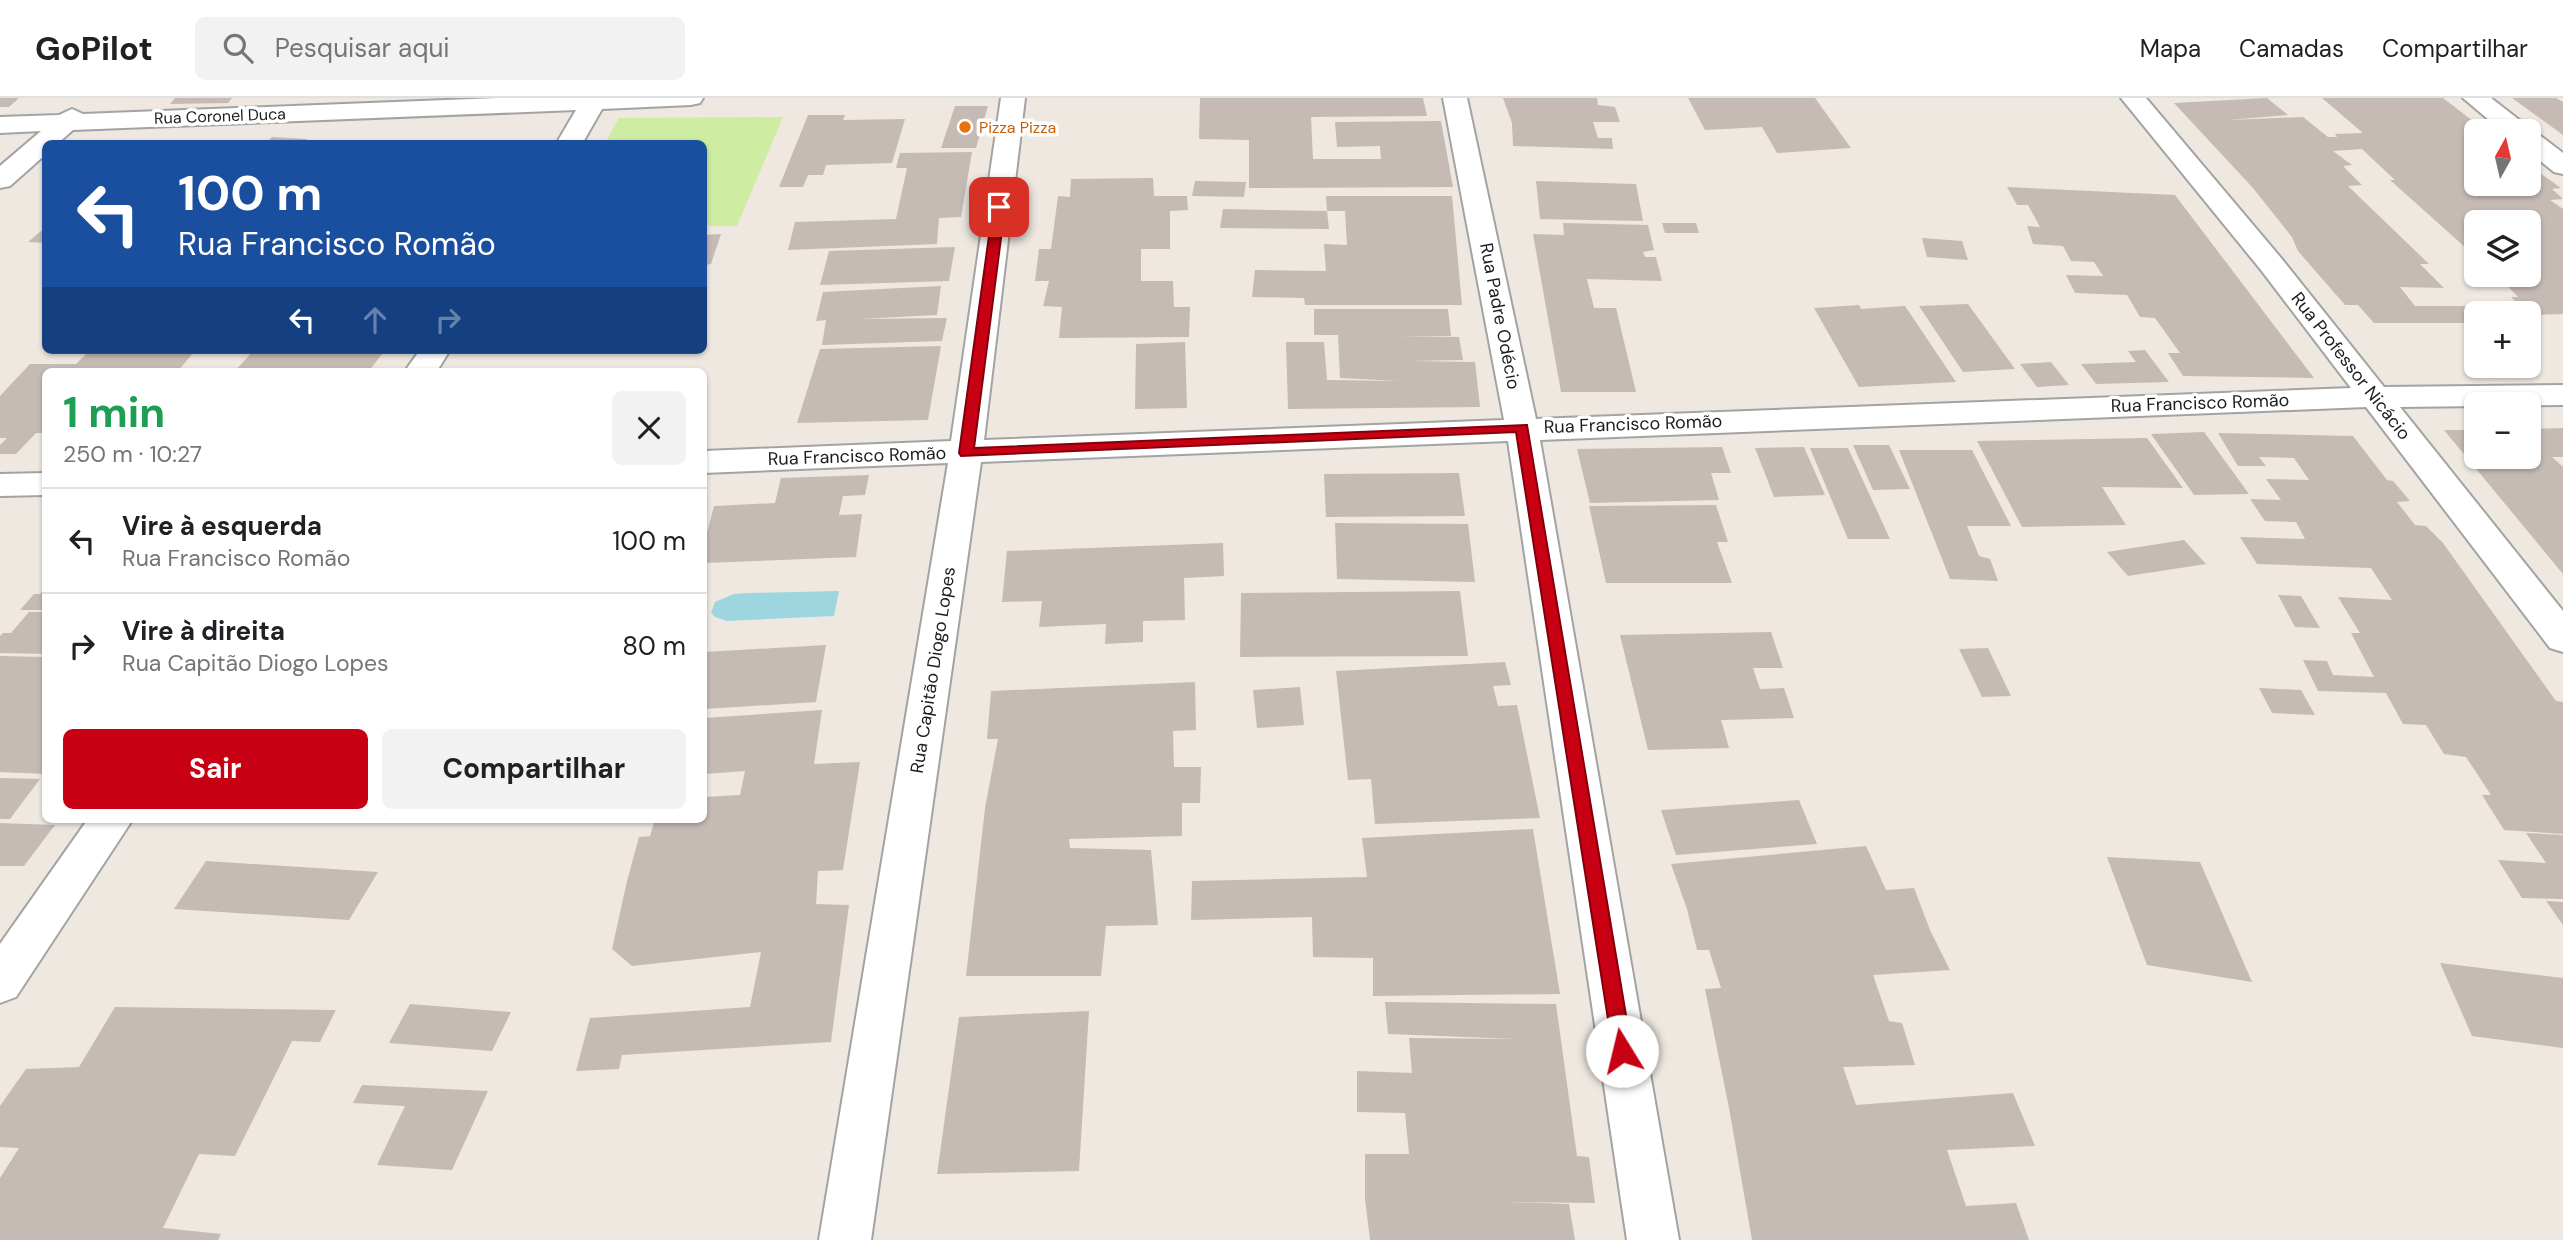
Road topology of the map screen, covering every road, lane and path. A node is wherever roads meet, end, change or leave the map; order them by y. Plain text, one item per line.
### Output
1 (50, 98) edge
2 (95, 98) edge
3 (691, 98) edge
4 (1013, 98) edge
5 (1455, 98) edge
6 (2133, 98) edge
7 (2475, 98) edge
8 (594, 100) edge
9 (2502, 119) edge
10 (66, 122) junction
11 (6, 130) edge
12 (46, 140) edge
13 (571, 140) edge
14 (42, 143) edge
15 (2541, 149) edge
16 (2563, 166) edge
17 (0, 180) edge
18 (2563, 395) edge
19 (2376, 397) junction
20 (1522, 428) junction
21 (966, 453) junction
22 (707, 462) edge
23 (42, 484) edge
24 (0, 485) edge
25 (2563, 638) edge
26 (109, 823) edge
27 (0, 982) edge
28 (845, 1240) edge
29 (1653, 1240) edge

1 - 11 street
2 - 10 street
3 - 8 street, Rua Coronel Duca
4 - 21 street, Rua Capitão Diogo Lopes
5 - 20 street, Rua Padre Odécio
6 - 19 street, Rua Professor Nicácio
7 - 9 street
8 - 10 street, Rua Coronel Duca
8 - 13 street
10 - 11 street, Rua Coronel Duca
10 - 12 street
14 - 17 street
15 - 16 street
18 - 19 street, Rua Francisco Romão
19 - 20 street, Rua Francisco Romão
19 - 25 street, Rua Professor Nicácio
20 - 21 street, Rua Francisco Romão
20 - 29 street, Rua Padre Odécio
21 - 22 street, Rua Francisco Romão
21 - 28 street, Rua Capitão Diogo Lopes
23 - 24 street
26 - 27 street

